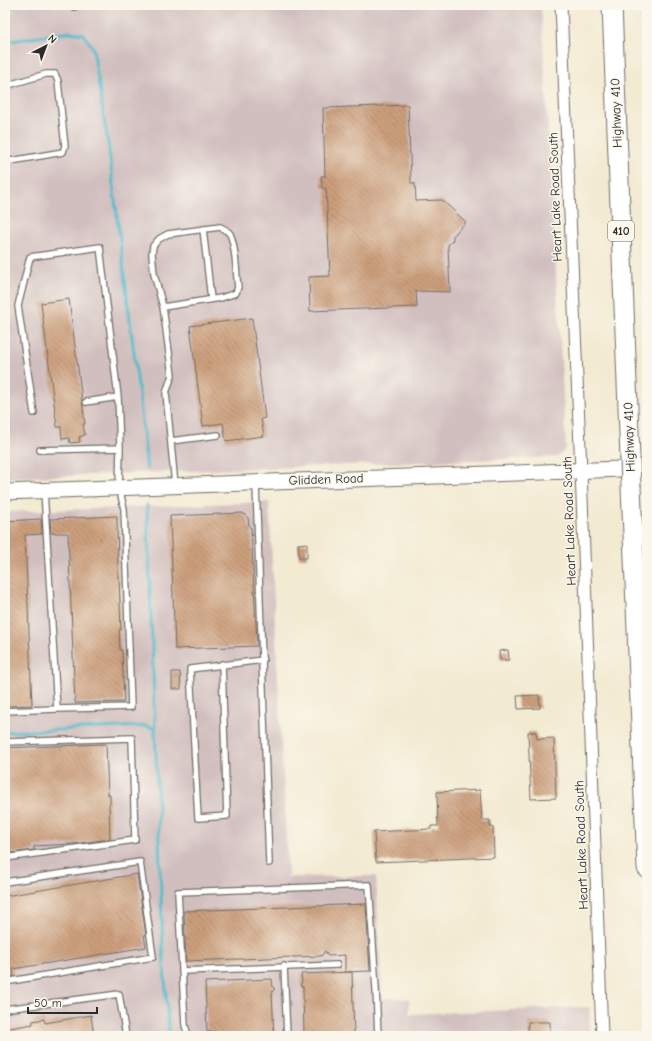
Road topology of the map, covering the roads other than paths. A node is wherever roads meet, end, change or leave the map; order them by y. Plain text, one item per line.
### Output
1 (561, 5) edge
2 (612, 5) edge
3 (5, 86) edge
4 (5, 162) edge
5 (203, 229) junction
6 (211, 299) junction
7 (163, 307) junction
8 (118, 397) junction
9 (86, 402) dead end
10 (34, 413) dead end
11 (218, 435) dead end
12 (171, 441) junction
13 (120, 448) junction
14 (40, 450) dead end
15 (647, 468) edge
16 (581, 470) junction
17 (256, 482) junction
18 (175, 485) junction
19 (119, 487) junction
20 (44, 490) junction
21 (5, 492) edge
22 (263, 660) junction
23 (222, 664) junction
24 (57, 709) junction
25 (5, 711) edge
26 (5, 742) edge
27 (5, 858) edge
28 (269, 863) dead end
29 (647, 868) edge
30 (5, 882) edge
31 (337, 965) dead end
32 (284, 966) junction
33 (182, 971) junction
34 (5, 982) edge
35 (5, 1009) edge
36 (126, 1036) edge
37 (188, 1036) edge
38 (287, 1036) edge
39 (378, 1036) edge
40 (602, 1036) edge

1 - 16 street, Heart Lake Road South
2 - 29 highway, Highway 410 / 410, bridge
3 - 4 lane
5 - 6 lane
5 - 6 lane
5 - 7 lane
6 - 7 lane
7 - 12 lane
8 - 9 lane
8 - 10 lane
8 - 13 lane
11 - 12 lane
12 - 18 lane
13 - 14 lane
13 - 19 lane
15 - 16 street, Glidden Road
16 - 17 street, Glidden Road
16 - 40 street, Heart Lake Road South
17 - 18 street, Glidden Road
17 - 22 lane
18 - 19 street, Glidden Road
19 - 20 street, Glidden Road
19 - 24 lane
20 - 21 street, Glidden Road
20 - 24 lane
22 - 23 lane
22 - 28 lane
23 - 23 lane
24 - 25 lane
26 - 27 lane
30 - 34 lane
31 - 32 lane
32 - 33 lane
32 - 38 lane
33 - 37 lane
33 - 39 lane
35 - 36 lane

